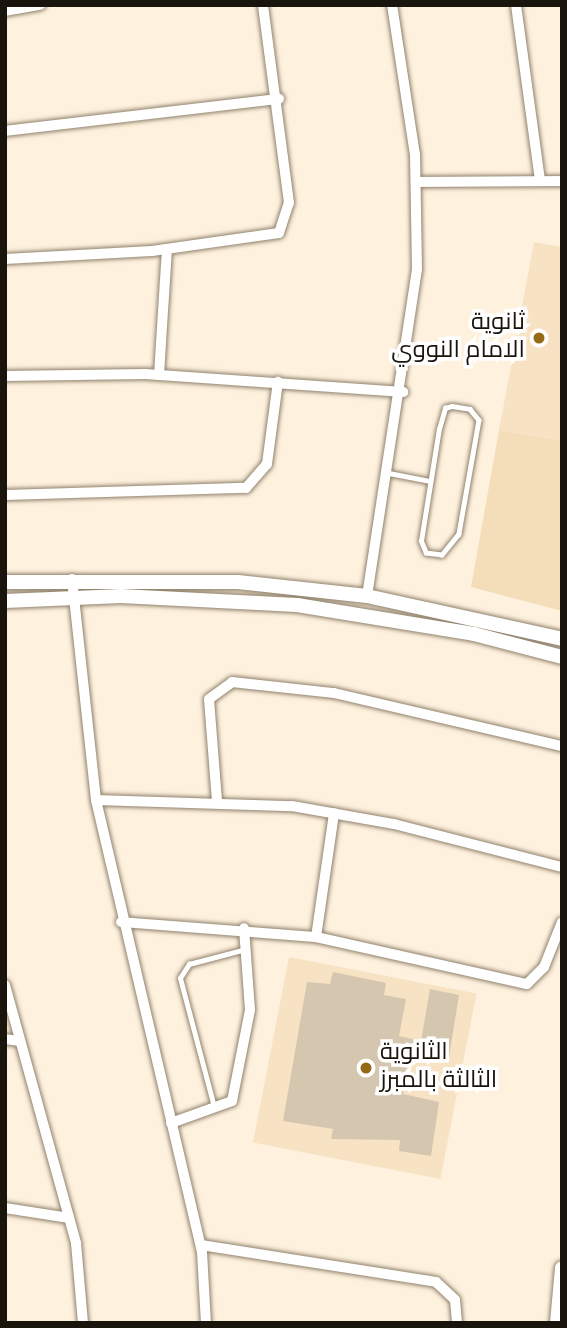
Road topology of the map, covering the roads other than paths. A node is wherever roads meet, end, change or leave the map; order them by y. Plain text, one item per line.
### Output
1 (40, 5) edge
2 (262, 5) edge
3 (392, 5) edge
4 (516, 5) edge
5 (5, 11) edge
6 (279, 99) junction
7 (5, 131) edge
8 (540, 180) junction
9 (562, 181) edge
10 (416, 183) junction
11 (167, 249) junction
12 (5, 259) edge
13 (159, 375) junction
14 (5, 376) edge
15 (278, 382) junction
16 (403, 392) junction
17 (389, 473) junction
18 (430, 481) junction
19 (5, 495) edge
20 (72, 579) junction
21 (5, 582) edge
22 (367, 596) junction
23 (73, 597) junction
24 (5, 601) edge
25 (562, 639) edge
26 (562, 657) edge
27 (562, 746) edge
28 (96, 800) junction
29 (217, 801) junction
30 (334, 813) junction
31 (562, 867) edge
32 (121, 922) junction
33 (562, 922) edge
34 (244, 928) junction
35 (316, 936) junction
36 (248, 949) junction
37 (5, 985) edge
38 (5, 1039) edge
39 (20, 1041) junction
40 (215, 1111) junction
41 (171, 1123) junction
42 (5, 1208) edge
43 (69, 1218) junction
44 (201, 1245) junction
45 (562, 1268) edge
46 (83, 1323) edge
47 (206, 1323) edge
48 (457, 1323) edge
49 (557, 1323) edge

1 - 5 street
2 - 6 street
3 - 10 street
4 - 8 street
6 - 7 street
6 - 11 street
8 - 9 street
8 - 10 street
10 - 16 street
11 - 12 street
11 - 13 street
13 - 14 street
13 - 15 street
15 - 16 street
15 - 19 street
16 - 17 street
17 - 18 lane
17 - 22 street
18 - 18 lane
20 - 21 street
20 - 22 street
20 - 23 street
22 - 25 street
23 - 24 street
23 - 26 street
23 - 28 street
27 - 29 street
28 - 29 street
28 - 32 street
29 - 30 street
30 - 31 street
30 - 35 street
32 - 34 street
32 - 41 street
33 - 35 street
34 - 35 street
34 - 36 street
36 - 40 street
36 - 40 lane
37 - 39 street
38 - 39 street
39 - 43 street
40 - 41 street
41 - 44 street
42 - 43 street
43 - 46 street
44 - 47 street
44 - 48 street
45 - 49 street

